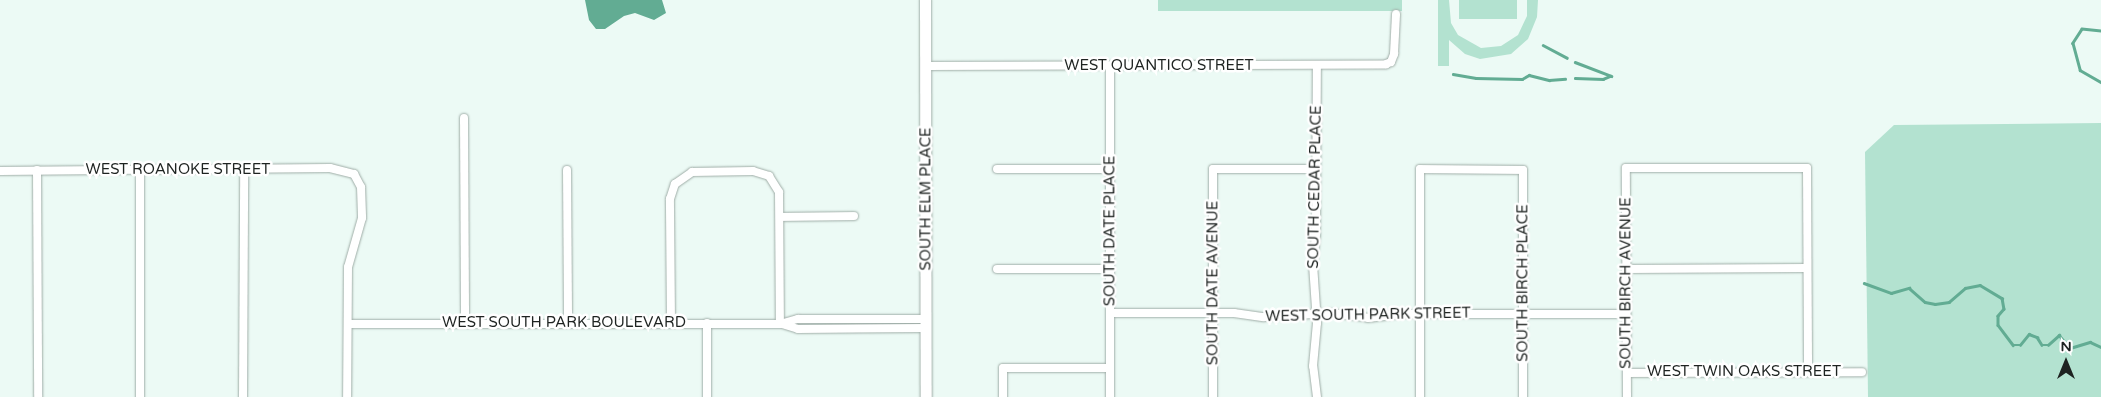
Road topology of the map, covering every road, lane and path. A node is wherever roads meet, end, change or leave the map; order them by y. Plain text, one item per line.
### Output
1 (925, 0) edge
2 (1396, 14) dead end
3 (926, 66) junction
4 (1110, 66) junction
5 (1317, 66) junction
6 (464, 118) dead end
7 (997, 169) dead end
8 (1110, 169) junction
9 (1316, 169) junction
10 (37, 170) junction
11 (140, 170) junction
12 (244, 170) junction
13 (567, 170) dead end
14 (0, 171) edge
15 (780, 216) junction
16 (854, 216) dead end
17 (997, 268) dead end
18 (1626, 268) junction
19 (1807, 268) junction
20 (1110, 269) junction
21 (1110, 313) junction
22 (1213, 313) junction
23 (1317, 314) junction
24 (1420, 314) junction
25 (1523, 314) junction
26 (1626, 314) junction
27 (568, 323) junction
28 (671, 323) junction
29 (707, 323) junction
30 (348, 324) junction
31 (465, 324) junction
32 (780, 324) junction
33 (926, 324) junction
34 (1110, 368) junction
35 (1808, 372) junction
36 (1862, 372) dead end
37 (1626, 373) junction
38 (38, 397) edge
39 (140, 397) edge
40 (243, 397) edge
41 (348, 397) edge
42 (707, 397) edge
43 (926, 397) edge
44 (1003, 397) edge
45 (1110, 397) edge
46 (1213, 397) edge
47 (1316, 397) edge
48 (1420, 397) edge
49 (1523, 397) edge
50 (1627, 397) edge

1 - 3 main road, SOUTH ELM PLACE
2 - 5 street, WEST QUANTICO STREET
3 - 4 street, WEST QUANTICO STREET
3 - 33 main road, SOUTH ELM PLACE
4 - 5 street, WEST QUANTICO STREET
4 - 8 street, SOUTH DATE PLACE
5 - 9 street, SOUTH CEDAR PLACE
6 - 31 street
7 - 8 street
8 - 20 street, SOUTH DATE PLACE
9 - 22 street, SOUTH DATE AVENUE
9 - 23 street, SOUTH CEDAR PLACE
10 - 11 street, WEST ROANOKE STREET
10 - 14 street, WEST ROANOKE STREET
10 - 38 street
11 - 12 street, WEST ROANOKE STREET
11 - 39 street
12 - 30 street, WEST ROANOKE STREET
12 - 40 street
13 - 27 street
15 - 16 street
15 - 28 street
15 - 32 street
17 - 20 street
18 - 19 street
18 - 19 street, SOUTH BIRCH AVENUE
18 - 26 street, SOUTH BIRCH AVENUE
19 - 35 street
20 - 21 street, SOUTH DATE PLACE
21 - 22 street, WEST SOUTH PARK STREET
21 - 34 street, SOUTH DATE PLACE
22 - 23 street, WEST SOUTH PARK STREET
22 - 46 street, SOUTH DATE AVENUE
23 - 24 street, WEST SOUTH PARK STREET
23 - 47 street, SOUTH CEDAR PLACE
24 - 25 street, WEST SOUTH PARK STREET
24 - 25 street, SOUTH BIRCH PLACE
24 - 48 street
25 - 26 street, WEST SOUTH PARK STREET
25 - 49 street, SOUTH BIRCH PLACE
26 - 37 street, SOUTH BIRCH AVENUE
27 - 28 street, WEST SOUTH PARK BOULEVARD
27 - 31 street, WEST SOUTH PARK BOULEVARD
28 - 29 street, WEST SOUTH PARK BOULEVARD
29 - 32 street, WEST SOUTH PARK BOULEVARD
29 - 42 street
30 - 31 street, WEST SOUTH PARK BOULEVARD
30 - 41 street
32 - 33 street, WEST SOUTH PARK BOULEVARD
33 - 43 main road, SOUTH ELM PLACE
34 - 44 street
34 - 45 street, SOUTH DATE PLACE
35 - 36 street, WEST TWIN OAKS STREET
35 - 37 street, WEST TWIN OAKS STREET
37 - 50 street, SOUTH BIRCH AVENUE

